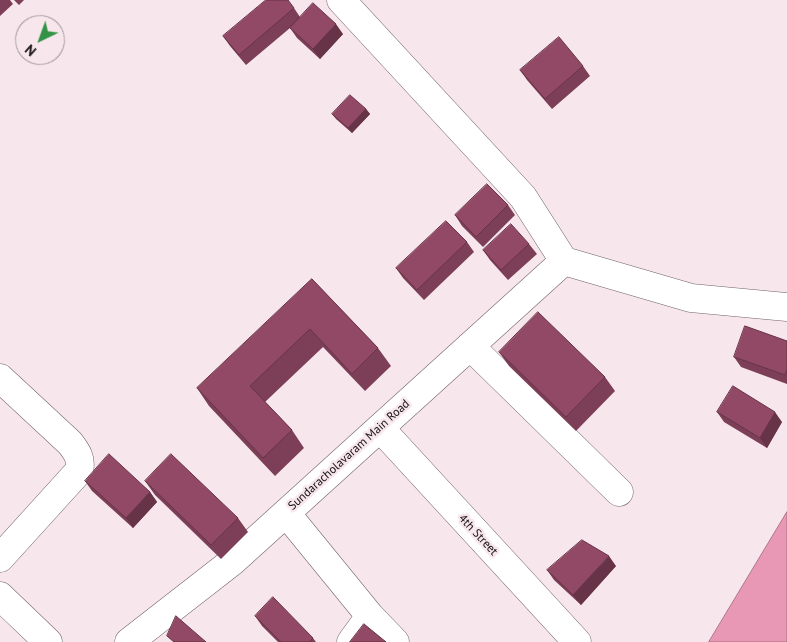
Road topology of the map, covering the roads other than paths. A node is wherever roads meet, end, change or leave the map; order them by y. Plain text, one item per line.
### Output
1 (341, 0) edge
2 (564, 262) junction
3 (787, 307) edge
4 (470, 346) junction
5 (0, 378) edge
6 (380, 428) junction
7 (619, 492) dead end
8 (286, 513) junction
9 (0, 558) edge
10 (0, 596) edge
11 (370, 616) junction
12 (48, 642) edge
13 (128, 642) edge
14 (350, 642) edge
15 (396, 642) edge
16 (577, 642) edge

1 - 2 street
2 - 3 street
2 - 4 street, Sundaracholavaram Main Road
4 - 6 street, Sundaracholavaram Main Road
4 - 7 street
5 - 9 street
6 - 8 street, Sundaracholavaram Main Road
6 - 16 street, 4th Street
8 - 11 street
8 - 13 street, Sundaracholavaram Main Road
10 - 12 street
11 - 14 street
11 - 15 street

